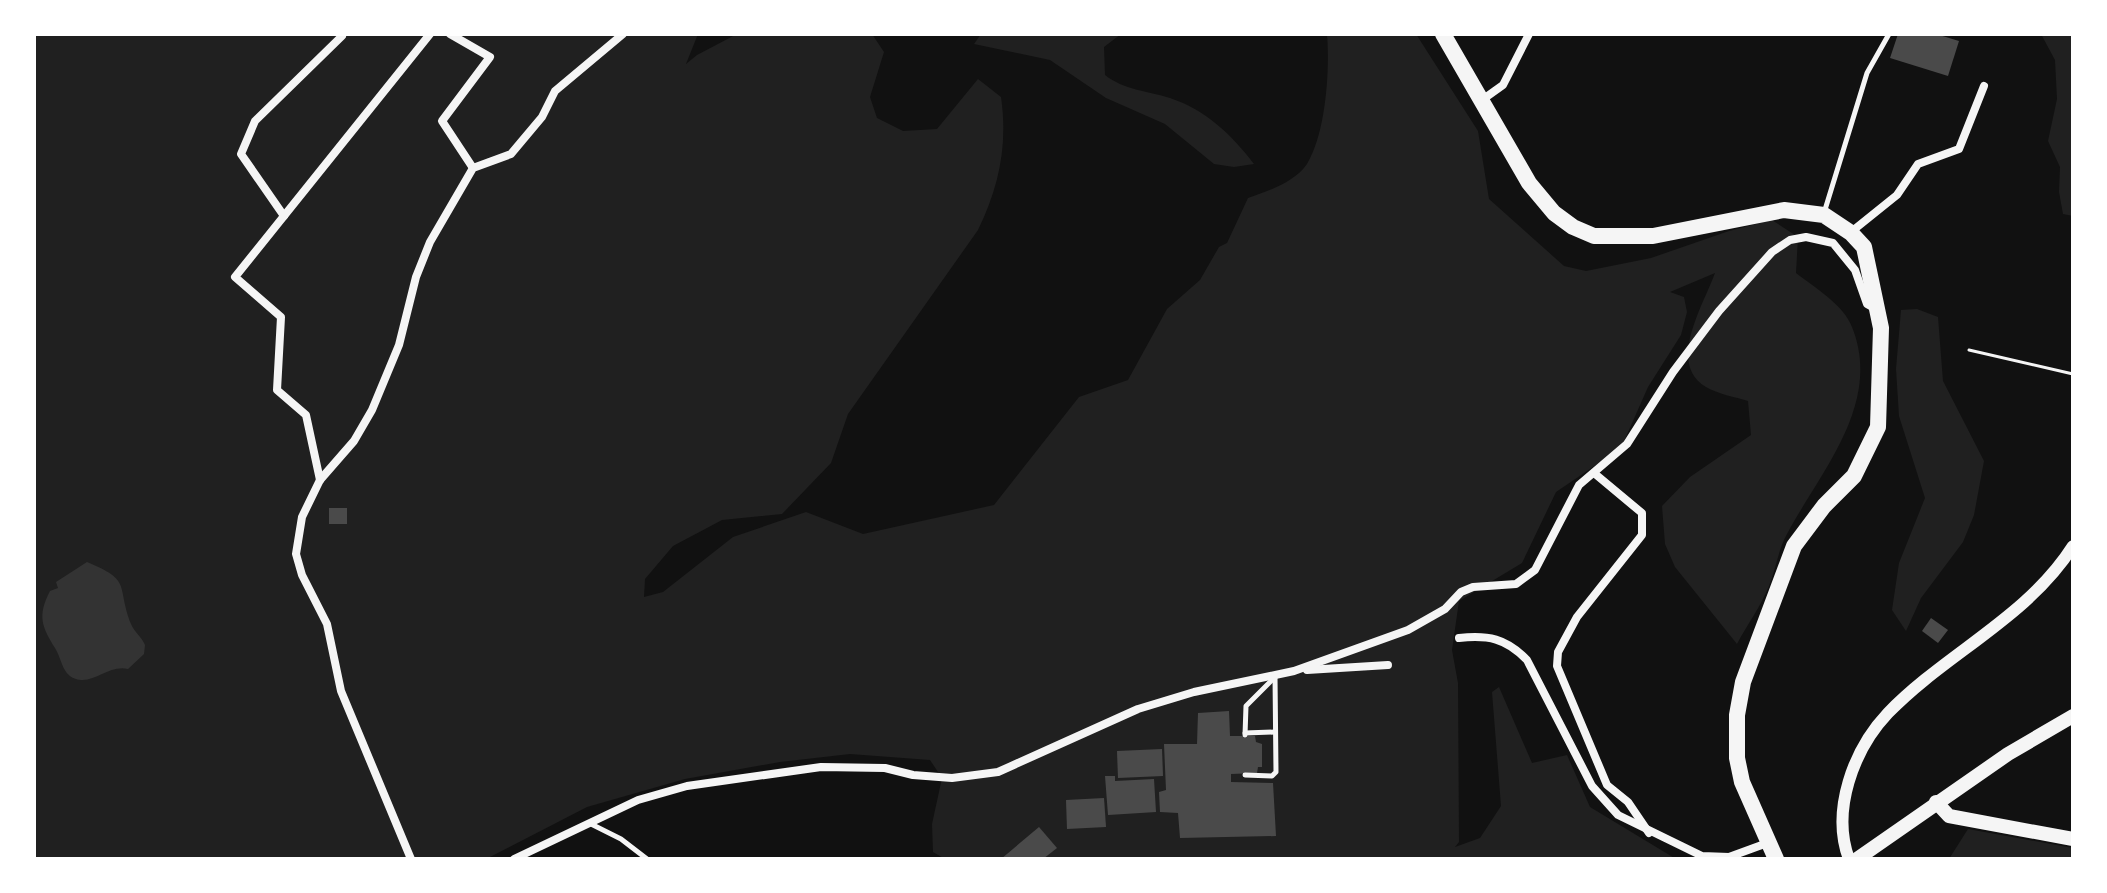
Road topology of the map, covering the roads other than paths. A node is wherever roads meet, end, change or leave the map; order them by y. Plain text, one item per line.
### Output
1 (430, 34) edge
2 (450, 34) edge
3 (623, 34) edge
4 (1443, 34) edge
5 (1529, 34) edge
6 (1889, 34) edge
7 (342, 36) dead end
8 (1984, 86) dead end
9 (1481, 101) junction
10 (473, 168) junction
11 (1824, 215) junction
12 (284, 216) junction
13 (1851, 233) junction
14 (1879, 310) junction
15 (1594, 473) junction
16 (320, 480) junction
17 (2073, 546) edge
18 (1459, 638) dead end
19 (1388, 665) dead end
20 (1294, 671) junction
21 (1275, 676) junction
22 (2073, 716) edge
23 (1275, 732) junction
24 (1245, 775) dead end
25 (1936, 802) junction
26 (590, 823) junction
27 (1649, 833) junction
28 (2073, 839) edge
29 (1770, 842) junction
30 (411, 859) edge
31 (514, 859) edge
32 (647, 859) edge
33 (1776, 859) edge
34 (1849, 859) edge
35 (1857, 859) edge

1 - 12 street
2 - 10 street
3 - 10 street
4 - 9 main road
5 - 9 street
6 - 11 lane
7 - 12 street
8 - 13 street
9 - 11 main road
10 - 16 street
11 - 13 main road
12 - 16 street
13 - 14 main road
14 - 15 street
14 - 29 main road
15 - 20 street
15 - 27 street
16 - 30 street
17 - 34 street
18 - 27 street
19 - 20 street
20 - 21 street
21 - 23 lane
21 - 23 lane
21 - 26 street
22 - 25 main road
23 - 24 lane
25 - 28 main road
25 - 35 main road
26 - 31 street
26 - 32 lane
27 - 29 street
29 - 33 main road

